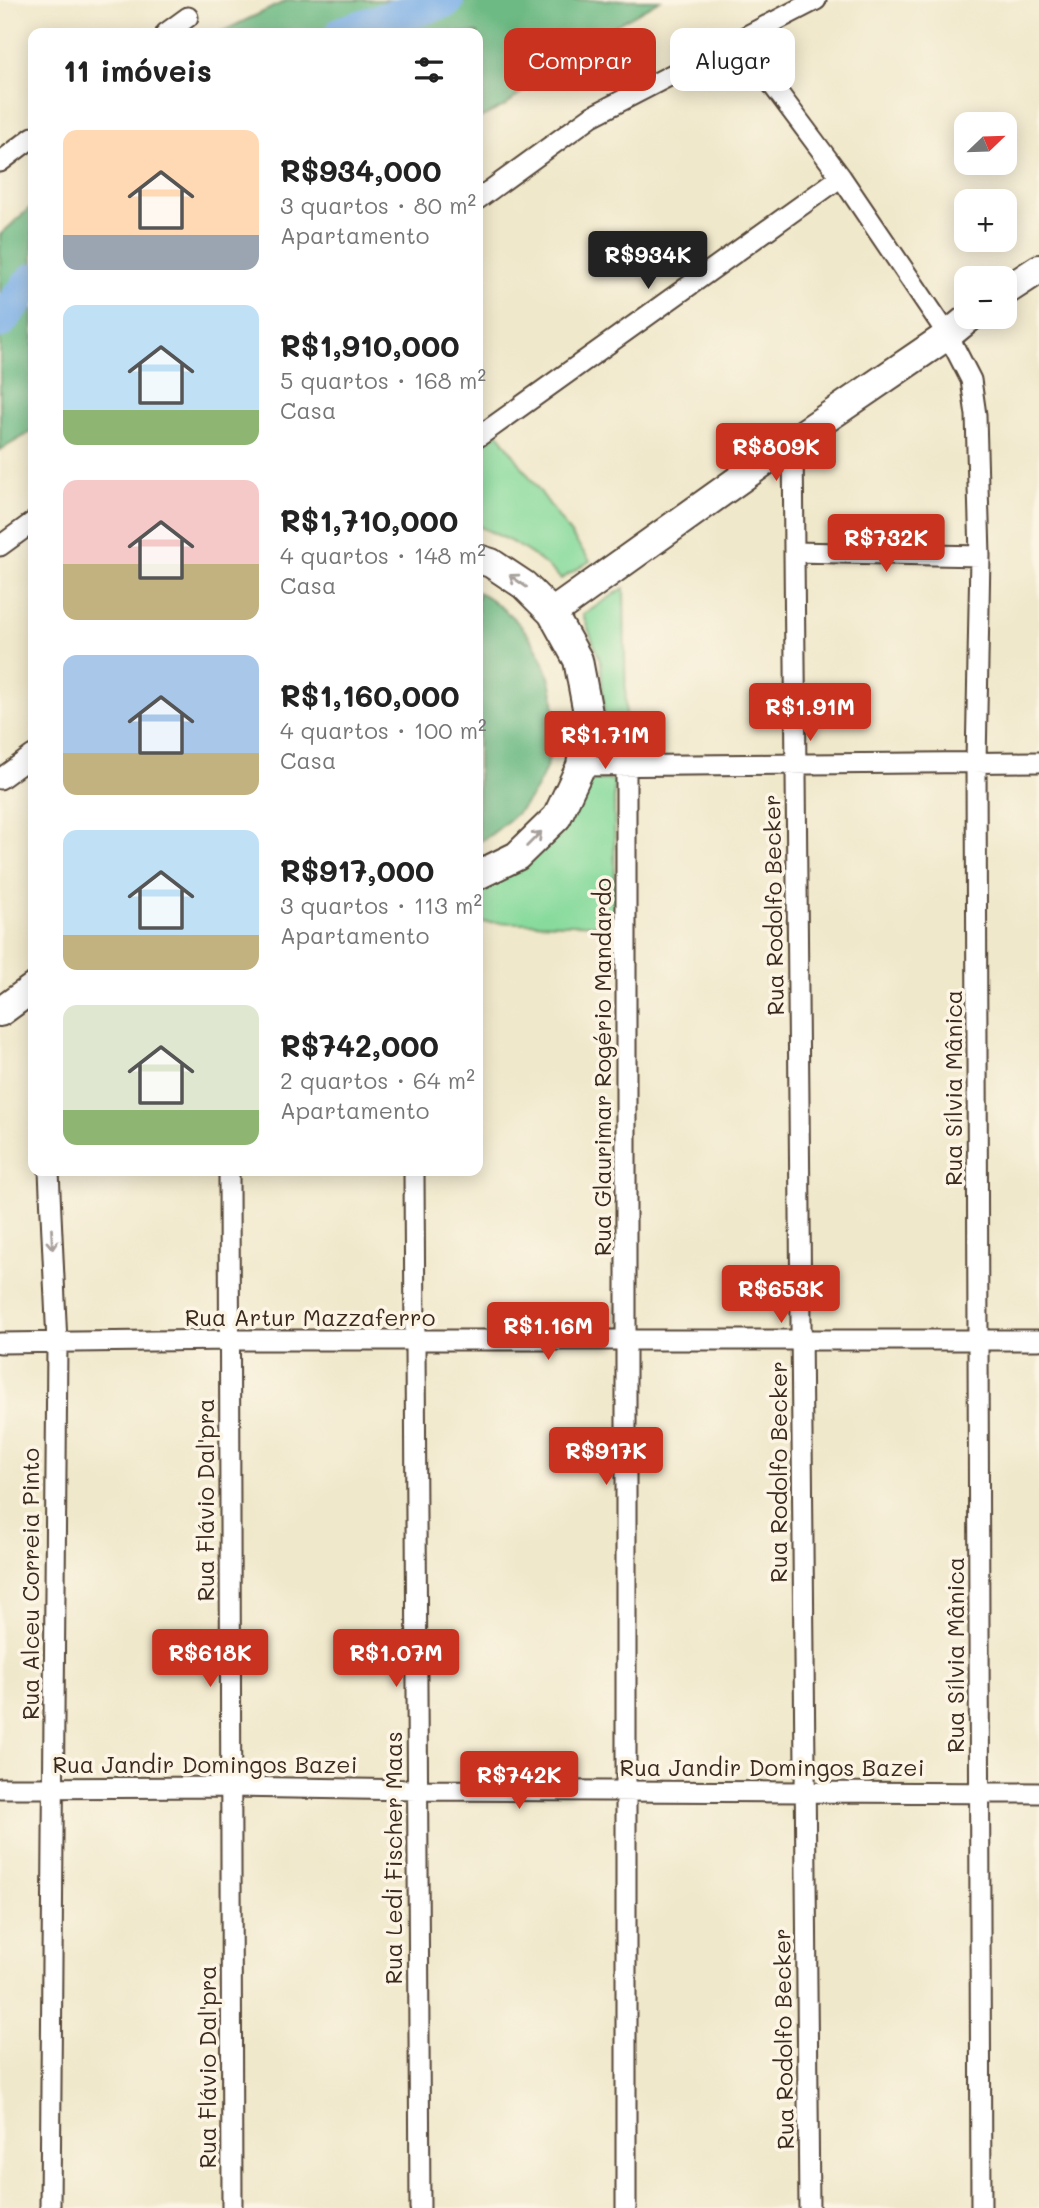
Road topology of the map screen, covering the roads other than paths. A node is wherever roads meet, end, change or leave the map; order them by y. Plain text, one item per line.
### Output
1 (816, 0) edge
2 (188, 17) dead end
3 (173, 28) edge
4 (762, 28) edge
5 (670, 76) edge
6 (777, 91) edge
7 (28, 140) edge
8 (0, 162) edge
9 (841, 177) junction
10 (483, 195) edge
11 (1039, 269) edge
12 (1017, 283) edge
13 (955, 329) edge
14 (948, 335) junction
15 (483, 433) edge
16 (793, 441) junction
17 (28, 526) edge
18 (0, 546) edge
19 (794, 552) junction
20 (980, 556) junction
21 (483, 561) edge
22 (552, 613) junction
23 (28, 759) edge
24 (976, 762) junction
25 (1039, 762) edge
26 (796, 764) junction
27 (581, 766) junction
28 (626, 766) junction
29 (0, 779) edge
30 (483, 873) edge
31 (28, 992) edge
32 (0, 1012) edge
33 (49, 1176) edge
34 (229, 1176) edge
35 (414, 1176) edge
36 (229, 1340) junction
37 (978, 1340) junction
38 (1039, 1340) edge
39 (626, 1341) junction
40 (801, 1341) junction
41 (415, 1342) junction
42 (0, 1343) edge
43 (57, 1343) junction
44 (231, 1787) junction
45 (0, 1788) edge
46 (53, 1788) junction
47 (417, 1790) junction
48 (626, 1791) junction
49 (805, 1792) junction
50 (980, 1793) junction
51 (1039, 1793) edge
52 (50, 2208) edge
53 (232, 2208) edge
54 (420, 2208) edge
55 (626, 2208) edge
56 (809, 2208) edge
57 (981, 2208) edge

1 - 4 street
2 - 3 street
5 - 10 street
6 - 9 street, Rua Sílvia Mânica
7 - 8 street
9 - 14 street, Rua Sílvia Mânica
9 - 15 street
11 - 12 street
13 - 14 street
14 - 16 street
14 - 20 street, Rua Sílvia Mânica
16 - 19 street, Rua Rodolfo Becker
16 - 22 street
17 - 18 street
19 - 20 street
19 - 26 street, Rua Rodolfo Becker
20 - 24 street, Rua Sílvia Mânica
22 -> 21 street
22 - 27 street
23 - 29 street
24 - 25 street
24 - 26 street
24 - 37 street, Rua Sílvia Mânica
26 - 28 street
26 - 40 street, Rua Rodolfo Becker
27 - 28 street
30 -> 27 street
28 - 39 street, Rua Glaurimar Rogério Mandardo
31 - 32 street
33 -> 43 street, Rua Alceu Correia Pinto
34 - 36 street, Rua Flávio Dal'pra
35 - 41 street, Rua Ledi Fischer Maas
36 - 41 street, Rua Artur Mazzaferro
36 - 43 street, Rua Artur Mazzaferro
36 - 44 street, Rua Flávio Dal'pra
37 - 38 street, Rua Artur Mazzaferro
37 - 40 street, Rua Artur Mazzaferro
37 - 50 street, Rua Sílvia Mânica
39 - 40 street, Rua Artur Mazzaferro
39 - 41 street, Rua Artur Mazzaferro
39 - 48 street, Rua Glaurimar Rogério Mandardo
40 - 49 street, Rua Rodolfo Becker
41 - 47 street, Rua Ledi Fischer Maas
42 - 43 street, Rua Artur Mazzaferro
43 - 46 street, Rua Alceu Correia Pinto
44 - 46 street, Rua Jandir Domingos Bazei
44 - 47 street, Rua Jandir Domingos Bazei
44 - 53 street, Rua Flávio Dal'pra
45 - 46 street, Rua Jandir Domingos Bazei
46 - 52 street, Rua Alceu Correia Pinto
47 - 48 street, Rua Jandir Domingos Bazei
47 - 54 street, Rua Ledi Fischer Maas
48 - 49 street, Rua Jandir Domingos Bazei
48 - 55 street, Rua Glaurimar Rogério Mandardo
49 - 50 street, Rua Jandir Domingos Bazei
49 - 56 street, Rua Rodolfo Becker
50 - 51 street, Rua Jandir Domingos Bazei
50 - 57 street, Rua Sílvia Mânica

